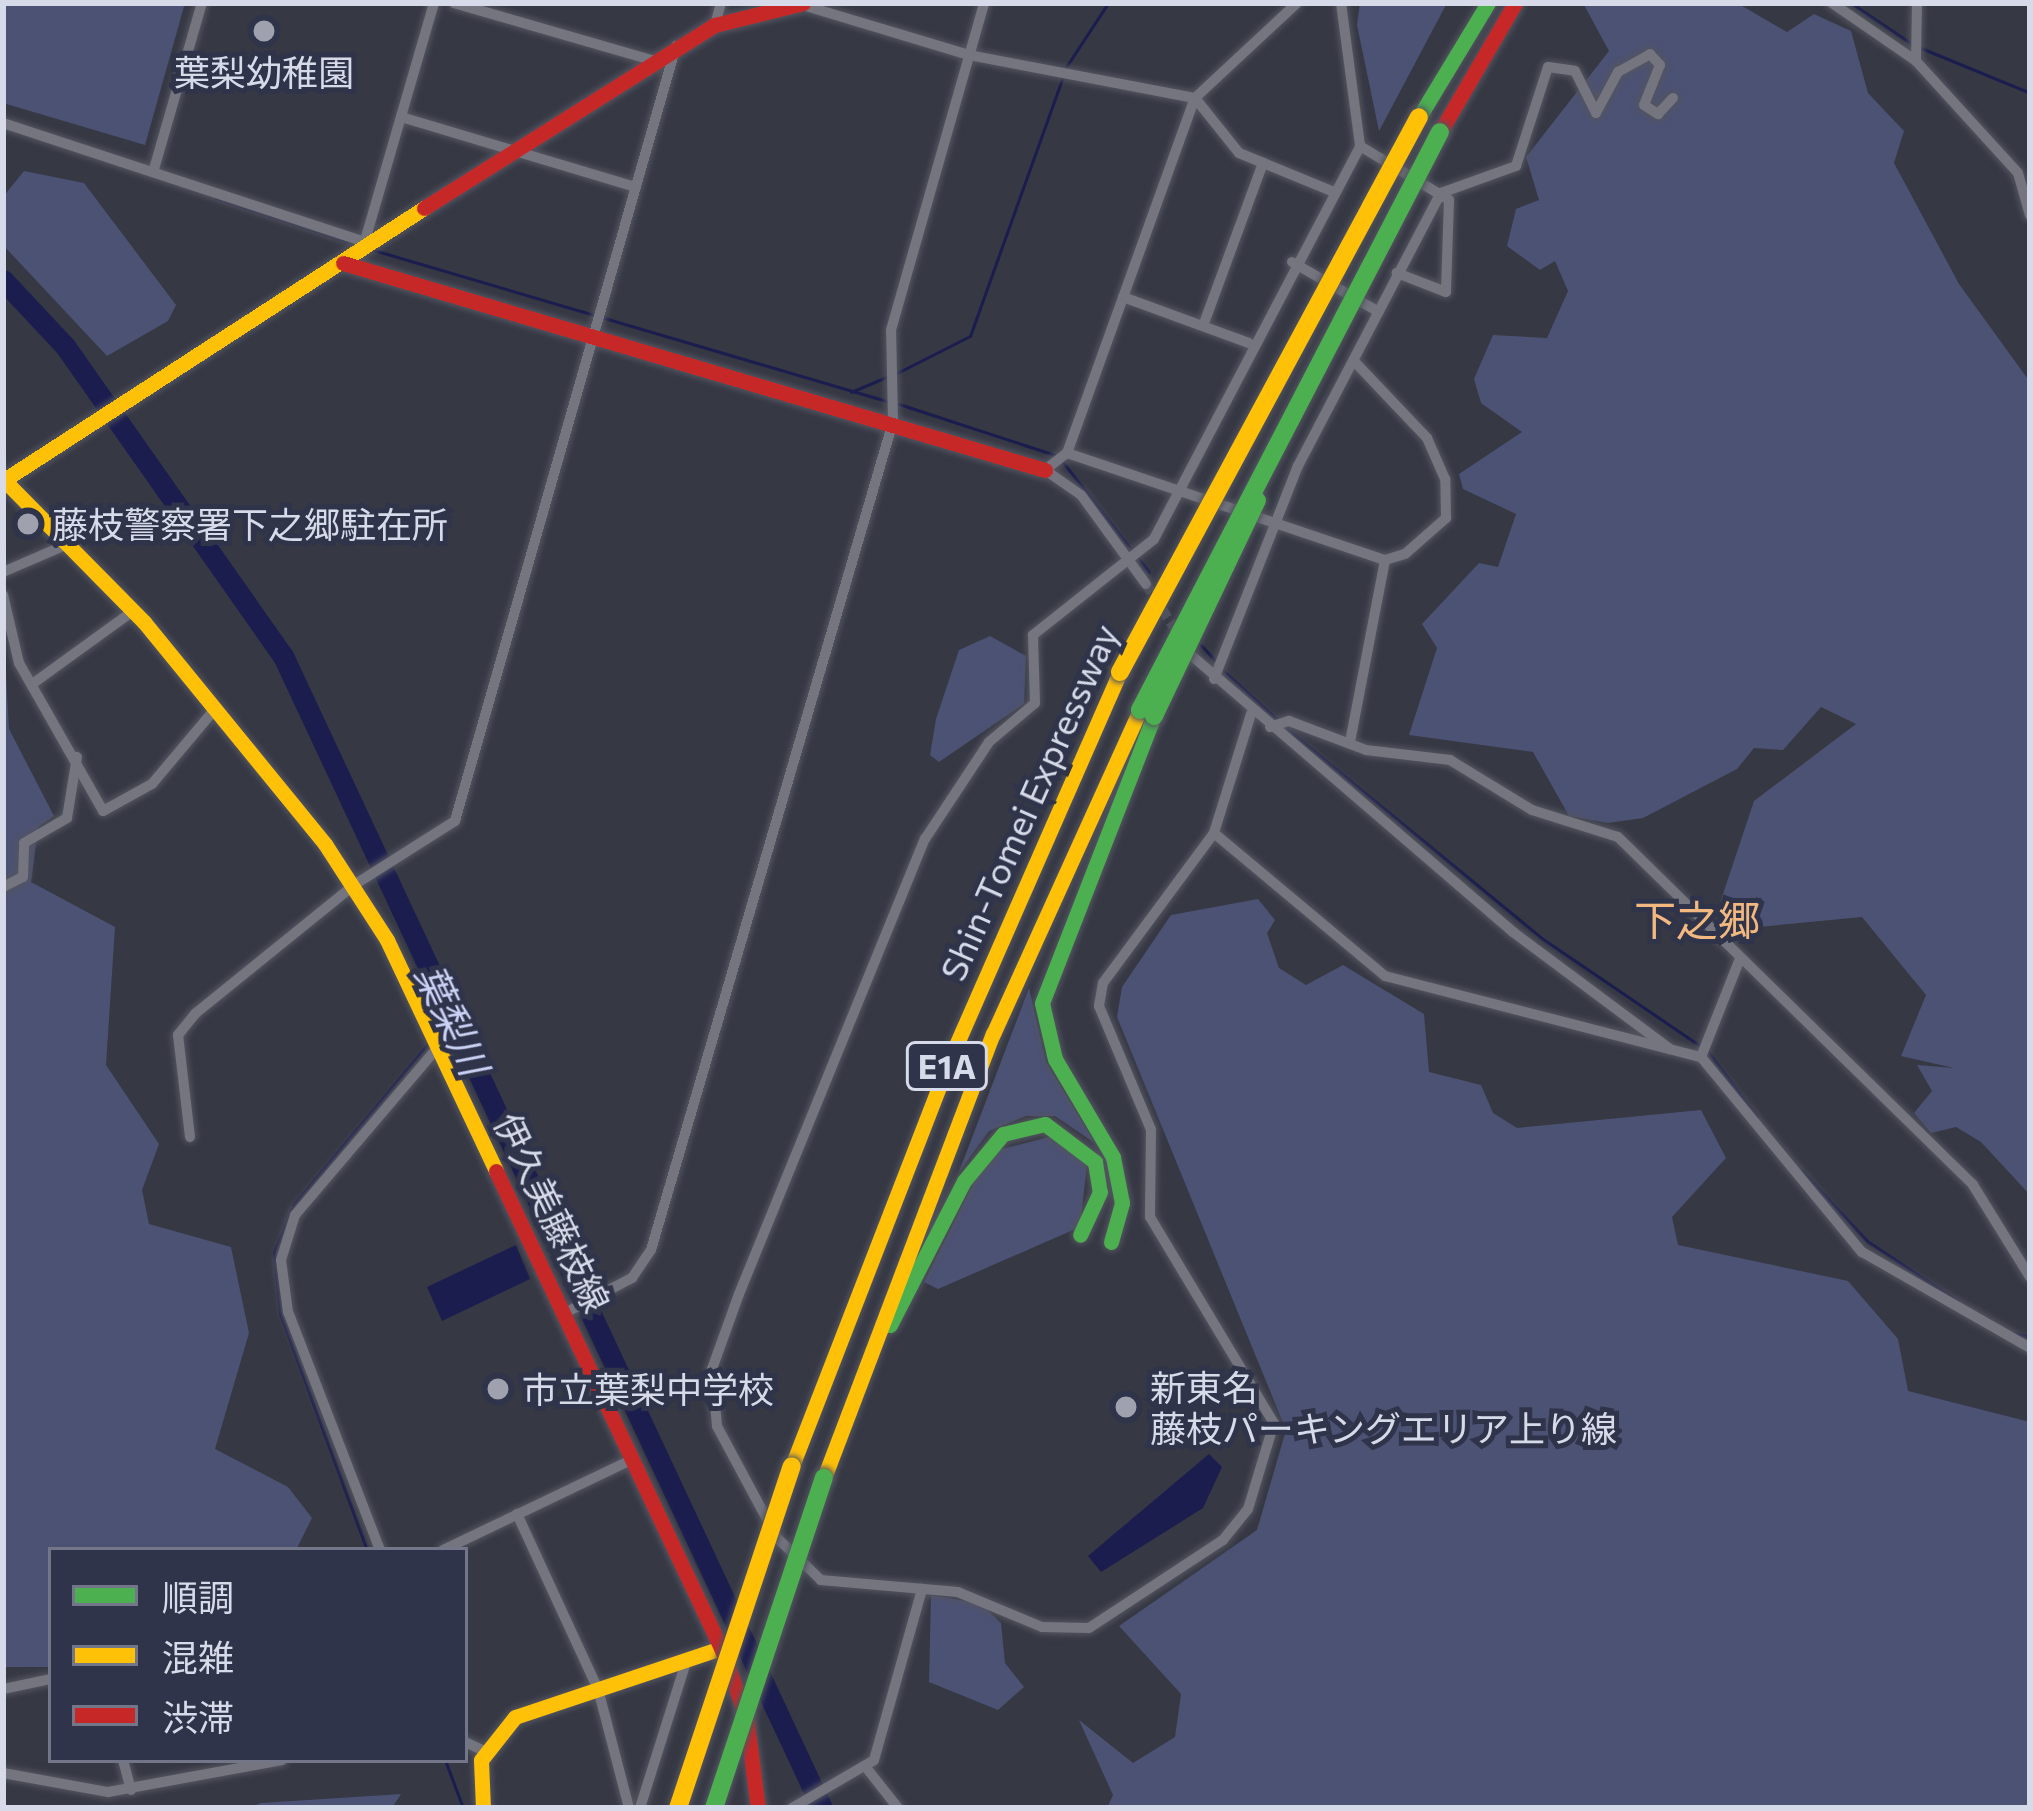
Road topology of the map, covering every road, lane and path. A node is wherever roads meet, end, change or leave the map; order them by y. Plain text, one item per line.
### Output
1 (202, 3) edge
2 (434, 3) edge
3 (454, 3) edge
4 (721, 3) edge
5 (801, 3) edge
6 (984, 3) edge
7 (1297, 3) edge
8 (1341, 3) edge
9 (1484, 3) edge
10 (1515, 3) edge
11 (1832, 3) edge
12 (1917, 3) edge
13 (715, 25) junction
14 (676, 46) junction
15 (969, 55) junction
16 (1915, 57) junction
17 (652, 60) junction
18 (1195, 98) junction
19 (1673, 98) dead end
20 (400, 117) junction
21 (3, 123) edge
22 (1360, 146) junction
23 (512, 151) junction
24 (1263, 164) junction
25 (154, 169) junction
26 (636, 187) junction
27 (1334, 191) junction
28 (1441, 194) junction
29 (2030, 215) edge
30 (367, 240) junction
31 (1292, 262) junction
32 (343, 263) junction
33 (1397, 273) junction
34 (1124, 297) junction
35 (1379, 312) junction
36 (1203, 326) junction
37 (594, 337) junction
38 (1250, 343) junction
39 (1354, 361) junction
40 (893, 422) junction
41 (1067, 453) junction
42 (1046, 470) junction
43 (4, 479) edge
44 (1180, 486) junction
45 (1276, 521) junction
46 (68, 544) junction
47 (1127, 559) junction
48 (1385, 560) junction
49 (3, 572) edge
50 (1146, 584) tunnel mouth
51 (3, 595) edge
52 (133, 610) junction
53 (1191, 655) dead end
54 (1214, 679) junction
55 (35, 682) junction
56 (214, 710) junction
57 (1147, 713) junction
58 (1251, 714) junction
59 (1270, 727) junction
60 (1349, 742) junction
61 (77, 757) junction
62 (1214, 833) junction
63 (358, 882) junction
64 (3, 887) edge
65 (1738, 961) junction
66 (438, 1047) junction
67 (1670, 1049) junction
68 (1701, 1057) junction
69 (190, 1136) dead end
70 (1080, 1234) dead end
71 (1111, 1242) dead end
72 (2030, 1277) edge
73 (566, 1312) junction
74 (2030, 1348) edge
75 (858, 1388) junction
76 (633, 1460) junction
77 (517, 1514) junction
78 (379, 1547) edge
79 (449, 1547) edge
80 (922, 1589) junction
81 (721, 1648) junction
82 (686, 1662) junction
83 (48, 1680) edge
84 (3, 1689) edge
85 (598, 1689) junction
86 (468, 1743) edge
87 (484, 1751) junction
88 (124, 1763) edge
89 (267, 1763) edge
90 (868, 1770) junction
91 (3, 1773) edge
92 (131, 1790) junction
93 (798, 1806) edge
94 (483, 1808) edge
95 (629, 1808) edge
96 (640, 1808) edge
97 (678, 1808) edge
98 (714, 1808) edge
99 (758, 1808) edge
100 (898, 1808) edge

1 - 25 street
2 - 20 street
3 - 17 street
4 - 13 street
5 - 13 main road
5 - 15 street
6 - 15 street
7 - 18 street
8 - 22 street
9 - 97 main road, Shin-Tomei Expressway / E1A, bridge
10 - 57 main road, Shin-Tomei Expressway / E1A, bridge
11 - 16 street
12 - 16 street
13 - 14 main road
14 - 17 main road
14 - 26 street
15 - 18 street
15 - 40 street
16 - 29 street
17 - 23 main road
18 - 24 street
18 - 34 street
19 - 28 street
20 - 23 street
20 - 30 street
21 - 25 street
22 - 27 street
22 - 28 street
23 - 26 street
23 - 30 main road
24 - 27 street
24 - 36 street
25 - 30 street
26 - 37 street
27 - 31 street
28 - 33 street
28 - 33 street
30 - 32 main road
31 - 35 street
31 - 38 street
32 - 37 main road
32 - 43 main road
33 - 35 street
34 - 36 street
34 - 41 street
35 - 39 street
36 - 38 street
37 - 40 main road
37 - 63 street
38 - 44 street
39 - 45 street
39 - 48 street
40 - 42 main road
40 - 73 street
41 - 42 street
41 - 44 street
42 - 47 street
43 - 46 main road, 伊久美藤枝線
44 - 45 street
44 - 47 street
45 - 48 street
45 - 54 street
46 - 49 street
46 - 52 main road, 伊久美藤枝線
47 - 50 street
47 - 80 street
48 - 60 street
51 - 55 street
52 - 55 street
52 - 56 main road, 伊久美藤枝線
53 - 54 street
54 - 58 street
55 - 61 street
56 - 61 street
56 - 63 main road, 伊久美藤枝線
57 - 71 main road
57 - 75 main road, Shin-Tomei Expressway / E1A
58 - 59 street
58 - 62 street
59 - 60 street
59 - 67 street
60 - 65 street
61 - 64 street
62 - 67 street
62 - 80 street
63 - 66 main road, 伊久美藤枝線
63 - 69 street
65 - 68 street
65 - 72 street
66 - 73 main road, 伊久美藤枝線
66 - 78 street
67 - 68 street
68 - 74 street
70 - 75 main road
73 - 76 main road, 伊久美藤枝線
75 - 98 main road, Shin-Tomei Expressway / E1A, bridge
76 - 77 street
76 - 81 main road, 伊久美藤枝線
77 - 79 street
77 - 85 street
80 - 90 street
81 - 82 main road
81 - 99 main road, 伊久美藤枝線
82 - 85 main road
82 - 96 street
83 - 84 street
85 - 87 main road
85 - 95 street
86 - 87 street
87 - 94 main road
88 - 92 street
89 - 92 street
90 - 93 street
90 - 100 street
91 - 92 street

